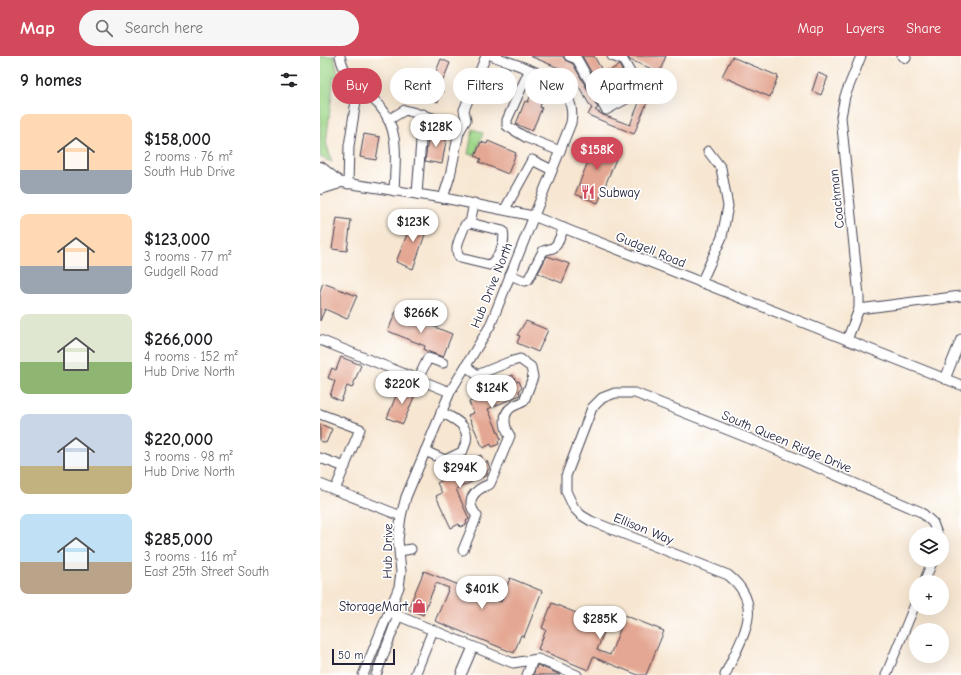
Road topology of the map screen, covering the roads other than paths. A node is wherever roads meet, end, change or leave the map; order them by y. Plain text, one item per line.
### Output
1 (340, 56) edge
2 (486, 56) edge
3 (493, 56) edge
4 (569, 56) edge
5 (612, 56) edge
6 (861, 56) edge
7 (342, 68) edge
8 (525, 69) edge
9 (525, 80) edge
10 (356, 104) edge
11 (377, 104) edge
12 (570, 104) edge
13 (423, 114) junction
14 (388, 120) junction
15 (459, 132) junction
16 (560, 151) junction
17 (708, 151) dead end
18 (320, 168) edge
19 (552, 170) junction
20 (320, 179) edge
21 (342, 183) junction
22 (320, 187) edge
23 (394, 191) junction
24 (417, 194) junction
25 (443, 198) junction
26 (474, 203) junction
27 (505, 209) junction
28 (533, 216) junction
29 (470, 223) junction
30 (564, 228) junction
31 (510, 275) junction
32 (701, 283) junction
33 (961, 296) edge
34 (859, 309) junction
35 (961, 339) edge
36 (320, 340) edge
37 (847, 340) junction
38 (443, 363) dead end
39 (466, 366) junction
40 (945, 379) junction
41 (418, 380) junction
42 (961, 385) edge
43 (450, 392) junction
44 (615, 393) joint
45 (441, 412) junction
46 (320, 414) edge
47 (425, 451) junction
48 (320, 458) edge
49 (345, 467) junction
50 (320, 484) edge
51 (336, 490) junction
52 (401, 516) junction
53 (934, 527) edge
54 (412, 549) dead end
55 (463, 550) dead end
56 (400, 551) junction
57 (389, 612) junction
58 (911, 615) edge
59 (398, 616) junction
60 (433, 630) junction
61 (473, 647) junction
62 (533, 660) junction
63 (363, 675) edge
64 (376, 675) edge
65 (415, 675) edge
66 (461, 675) edge
67 (527, 675) edge
68 (577, 675) edge
69 (725, 675) edge
70 (886, 675) edge

1 - 7 street
2 - 15 street
3 - 8 street, Hub Drive North
4 - 5 street
6 - 34 street, Coachman
9 - 16 street
10 - 21 street
11 - 14 street
12 - 16 street, Hub Drive North
13 - 14 street
13 - 15 street
13 - 24 street
14 - 23 street
15 - 25 street
16 - 19 street, Hub Drive North
17 - 32 street
18 - 21 highway
19 - 27 street
19 - 28 street, Hub Drive North
20 - 21 street, Gudgell Road
21 - 22 highway
21 - 23 street, Gudgell Road
23 - 24 street, Gudgell Road
24 - 25 street, Gudgell Road
25 - 26 street, Gudgell Road
26 - 27 street, Gudgell Road
26 - 29 street
27 - 28 street, Gudgell Road
28 - 30 street, Gudgell Road
28 - 31 street, Hub Drive North
29 - 29 street
30 - 31 street
30 - 32 street, Gudgell Road
31 - 39 street, Hub Drive North
32 - 37 street, Gudgell Road
33 - 34 street
34 - 37 street, Coachman
35 - 40 street
36 - 41 street
37 - 40 street, Gudgell Road
38 - 41 street
39 - 43 street, Hub Drive North
39 - 55 street
40 - 42 street, Gudgell Road
41 - 43 street
43 - 45 street, Hub Drive North
44 - 53 street, South Queen Ridge Drive
44 - 69 street, Ellison Way
45 - 47 street, Hub Drive North
45 - 47 street
46 - 49 street
47 - 52 street, Hub Drive North
48 - 49 street
49 - 51 street
50 - 51 street
51 - 52 street
52 - 56 street, Hub Drive
54 - 56 street
56 - 57 street, Hub Drive
57 - 59 street
57 - 63 street, Hub Drive
58 - 70 street
59 - 60 street
59 - 64 street
60 - 61 street
60 - 65 street
61 - 62 street
61 - 66 street
62 - 67 street
62 - 68 street

